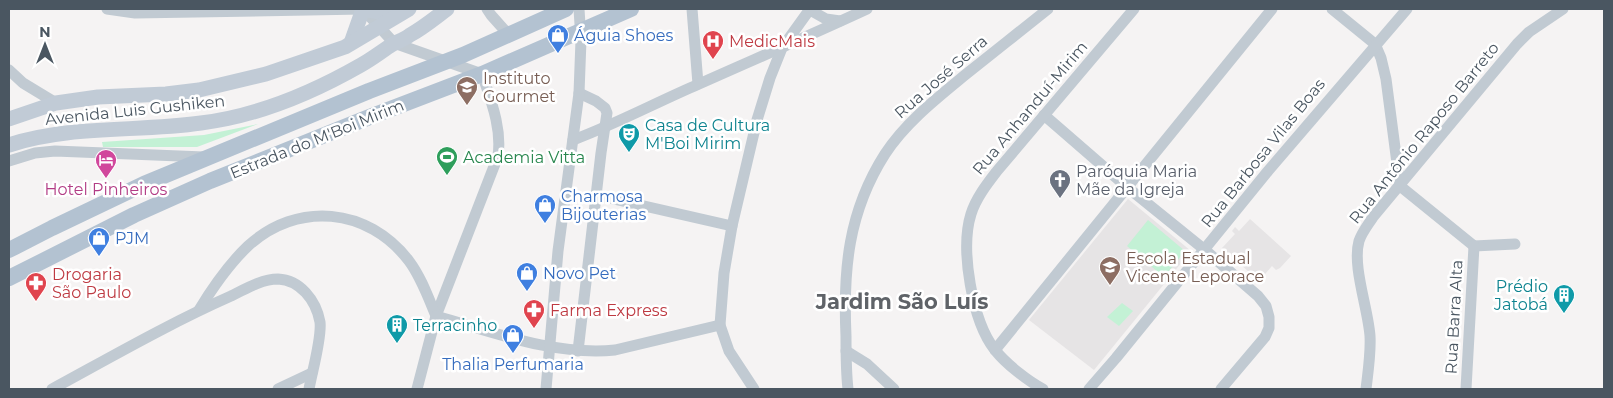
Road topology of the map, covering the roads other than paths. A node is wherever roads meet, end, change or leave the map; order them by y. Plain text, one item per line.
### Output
1 (107, 9) edge
2 (363, 9) edge
3 (447, 9) edge
4 (487, 9) edge
5 (566, 9) edge
6 (580, 9) edge
7 (631, 9) edge
8 (692, 9) edge
9 (810, 9) edge
10 (867, 9) edge
11 (1048, 9) edge
12 (1134, 9) edge
13 (1272, 9) edge
14 (1332, 9) edge
15 (1406, 9) edge
16 (1563, 9) edge
17 (406, 11) edge
18 (842, 21) junction
19 (379, 27) junction
20 (580, 32) junction
21 (508, 34) junction
22 (394, 43) junction
23 (1375, 44) junction
24 (348, 45) junction
25 (782, 48) junction
26 (444, 62) junction
27 (9, 70) edge
28 (482, 74) junction
29 (698, 84) junction
30 (579, 93) junction
31 (56, 103) junction
32 (1044, 115) junction
33 (9, 119) edge
34 (604, 128) junction
35 (573, 140) junction
36 (9, 144) edge
37 (210, 157) junction
38 (9, 161) edge
39 (1400, 186) junction
40 (1127, 187) junction
41 (596, 195) junction
42 (732, 226) junction
43 (1515, 244) dead end
44 (1474, 246) junction
45 (9, 250) edge
46 (1205, 250) junction
47 (9, 278) edge
48 (199, 310) junction
49 (436, 316) junction
50 (720, 325) junction
51 (551, 347) junction
52 (995, 350) junction
53 (578, 351) junction
54 (846, 351) junction
55 (312, 374) junction
56 (52, 389) edge
57 (278, 389) edge
58 (309, 389) edge
59 (416, 389) edge
60 (546, 389) edge
61 (754, 389) edge
62 (848, 389) edge
63 (894, 389) edge
64 (1043, 389) edge
65 (1089, 389) edge
66 (1221, 389) edge
67 (1366, 389) edge
68 (1466, 389) edge

1 - 2 street
2 - 17 main road
2 - 19 street
2 - 24 main road
3 - 22 main road, Avenida Luis Gushiken
4 - 21 street
5 - 21 main road, Estrada do M'Boi Mirim
6 - 20 street
7 - 20 main road, Estrada do M'Boi Mirim
8 - 29 street
9 - 18 street
9 - 25 street
10 - 18 street
11 - 54 street, Rua José Serra
12 - 32 street, Rua Anhanduí-Mirim
13 - 40 street
14 - 23 street
15 - 23 street, Rua Barbosa Vilas Boas
16 - 39 street, Rua Antônio Raposo Barreto
17 - 19 main road, Avenida Luis Gushiken
18 - 25 street
19 - 22 street
19 - 24 main road, Avenida Luis Gushiken
20 - 28 main road, Estrada do M'Boi Mirim
20 - 30 street
21 - 26 main road, Estrada do M'Boi Mirim
22 - 26 street
22 - 36 main road, Avenida Luis Gushiken
23 - 39 street
23 - 46 street, Rua Barbosa Vilas Boas
24 - 31 main road, Avenida Luis Gushiken
25 - 29 street
25 - 42 street
26 - 28 street
26 - 37 main road, Estrada do M'Boi Mirim
27 - 31 street
28 - 47 main road, Estrada do M'Boi Mirim
28 - 49 street
29 - 34 street
30 - 34 street
30 - 35 street
31 - 33 main road, Avenida Luis Gushiken
32 - 40 street
32 - 52 street, Rua Anhanduí-Mirim
34 - 35 street
34 - 41 street
35 - 51 street
37 - 38 street
37 - 45 main road, Estrada do M'Boi Mirim
39 - 44 street
39 - 67 street, Rua Antônio Raposo Barreto
40 - 46 street
40 - 52 street
41 - 42 street
41 - 53 street
42 - 50 street
43 - 44 street
44 - 68 street, Rua Barra Alta
46 - 65 street, Rua Barbosa Vilas Boas
46 - 66 street
48 - 49 street
48 - 55 street
48 - 56 street
49 - 51 street
49 - 59 street
50 - 53 street
50 - 61 street
51 - 53 street
51 - 60 street
52 - 64 street, Rua Anhanduí-Mirim
54 - 62 street, Rua José Serra
54 - 63 street
55 - 57 street
55 - 58 street

